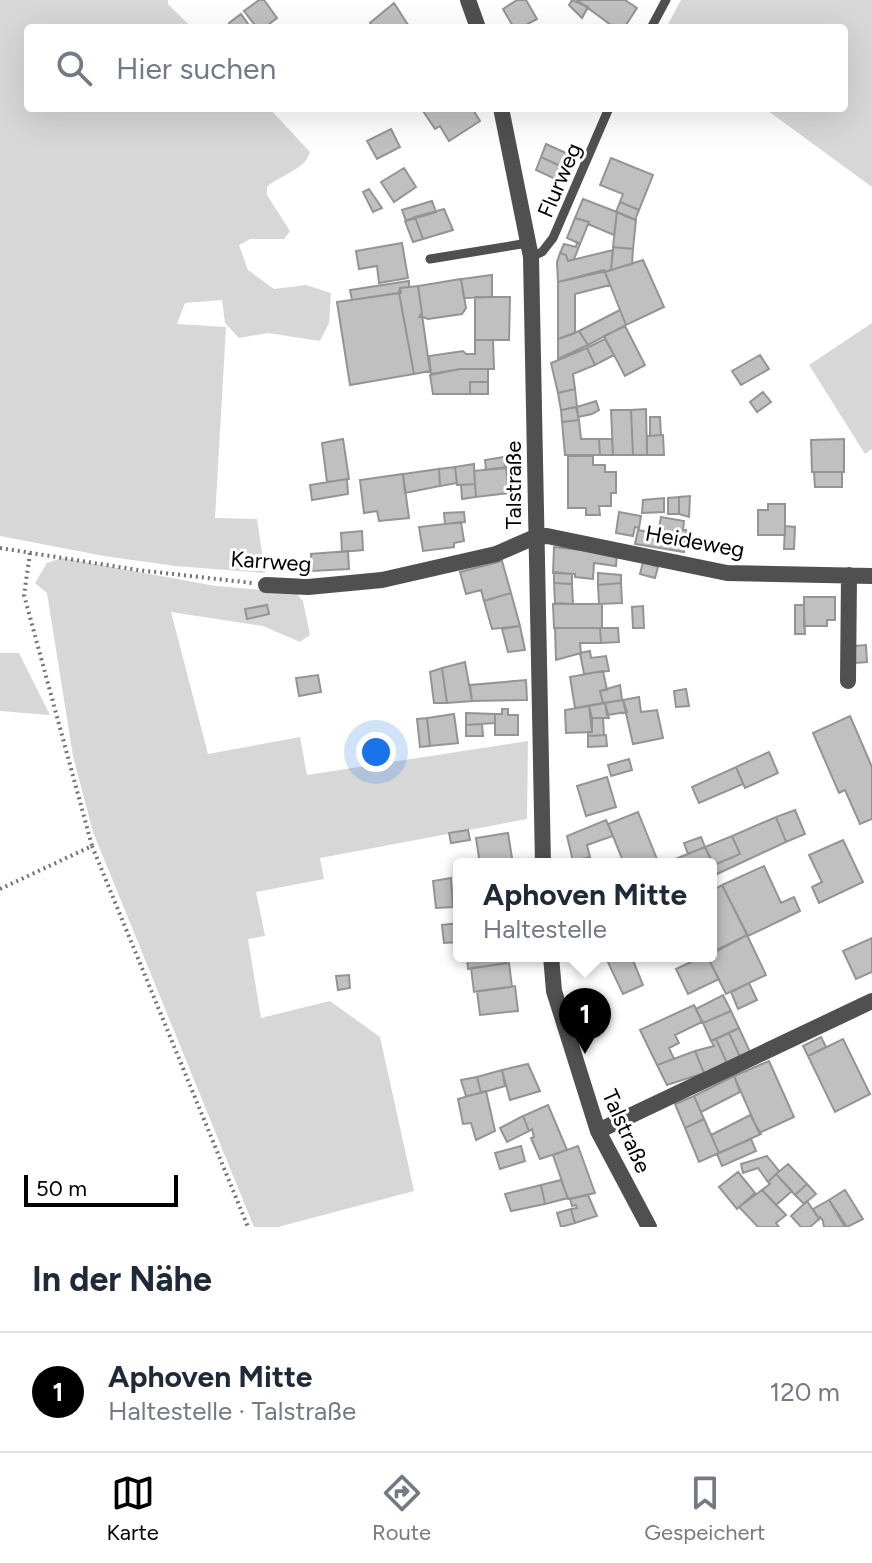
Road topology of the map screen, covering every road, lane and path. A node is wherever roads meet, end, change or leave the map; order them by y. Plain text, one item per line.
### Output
1 (468, 0) edge
2 (666, 0) edge
3 (477, 24) edge
4 (653, 24) edge
5 (502, 112) edge
6 (607, 112) edge
7 (530, 250) junction
8 (430, 259) dead end
9 (535, 537) junction
10 (0, 548) edge
11 (30, 553) junction
12 (849, 575) junction
13 (872, 576) edge
14 (266, 585) joint
15 (848, 681) dead end
16 (92, 846) junction
17 (543, 858) edge
18 (0, 889) edge
19 (552, 962) edge
20 (872, 1001) edge
21 (598, 1131) junction
22 (248, 1227) edge
23 (649, 1227) edge

1 - 3 street
2 - 4 lane
5 - 7 street, Talstraße
6 - 7 lane, Flurweg
7 - 8 lane
7 - 9 street, Talstraße
9 - 12 street, Heideweg
9 - 14 street, Karrweg
9 - 17 street, Talstraße
10 - 11 path, Karrweg
11 - 14 path, Karrweg
11 - 16 path
12 - 13 street, Heideweg
12 - 15 street
16 - 18 path
16 - 22 path
19 - 21 street, Talstraße
20 - 21 street
21 - 23 street, Talstraße

